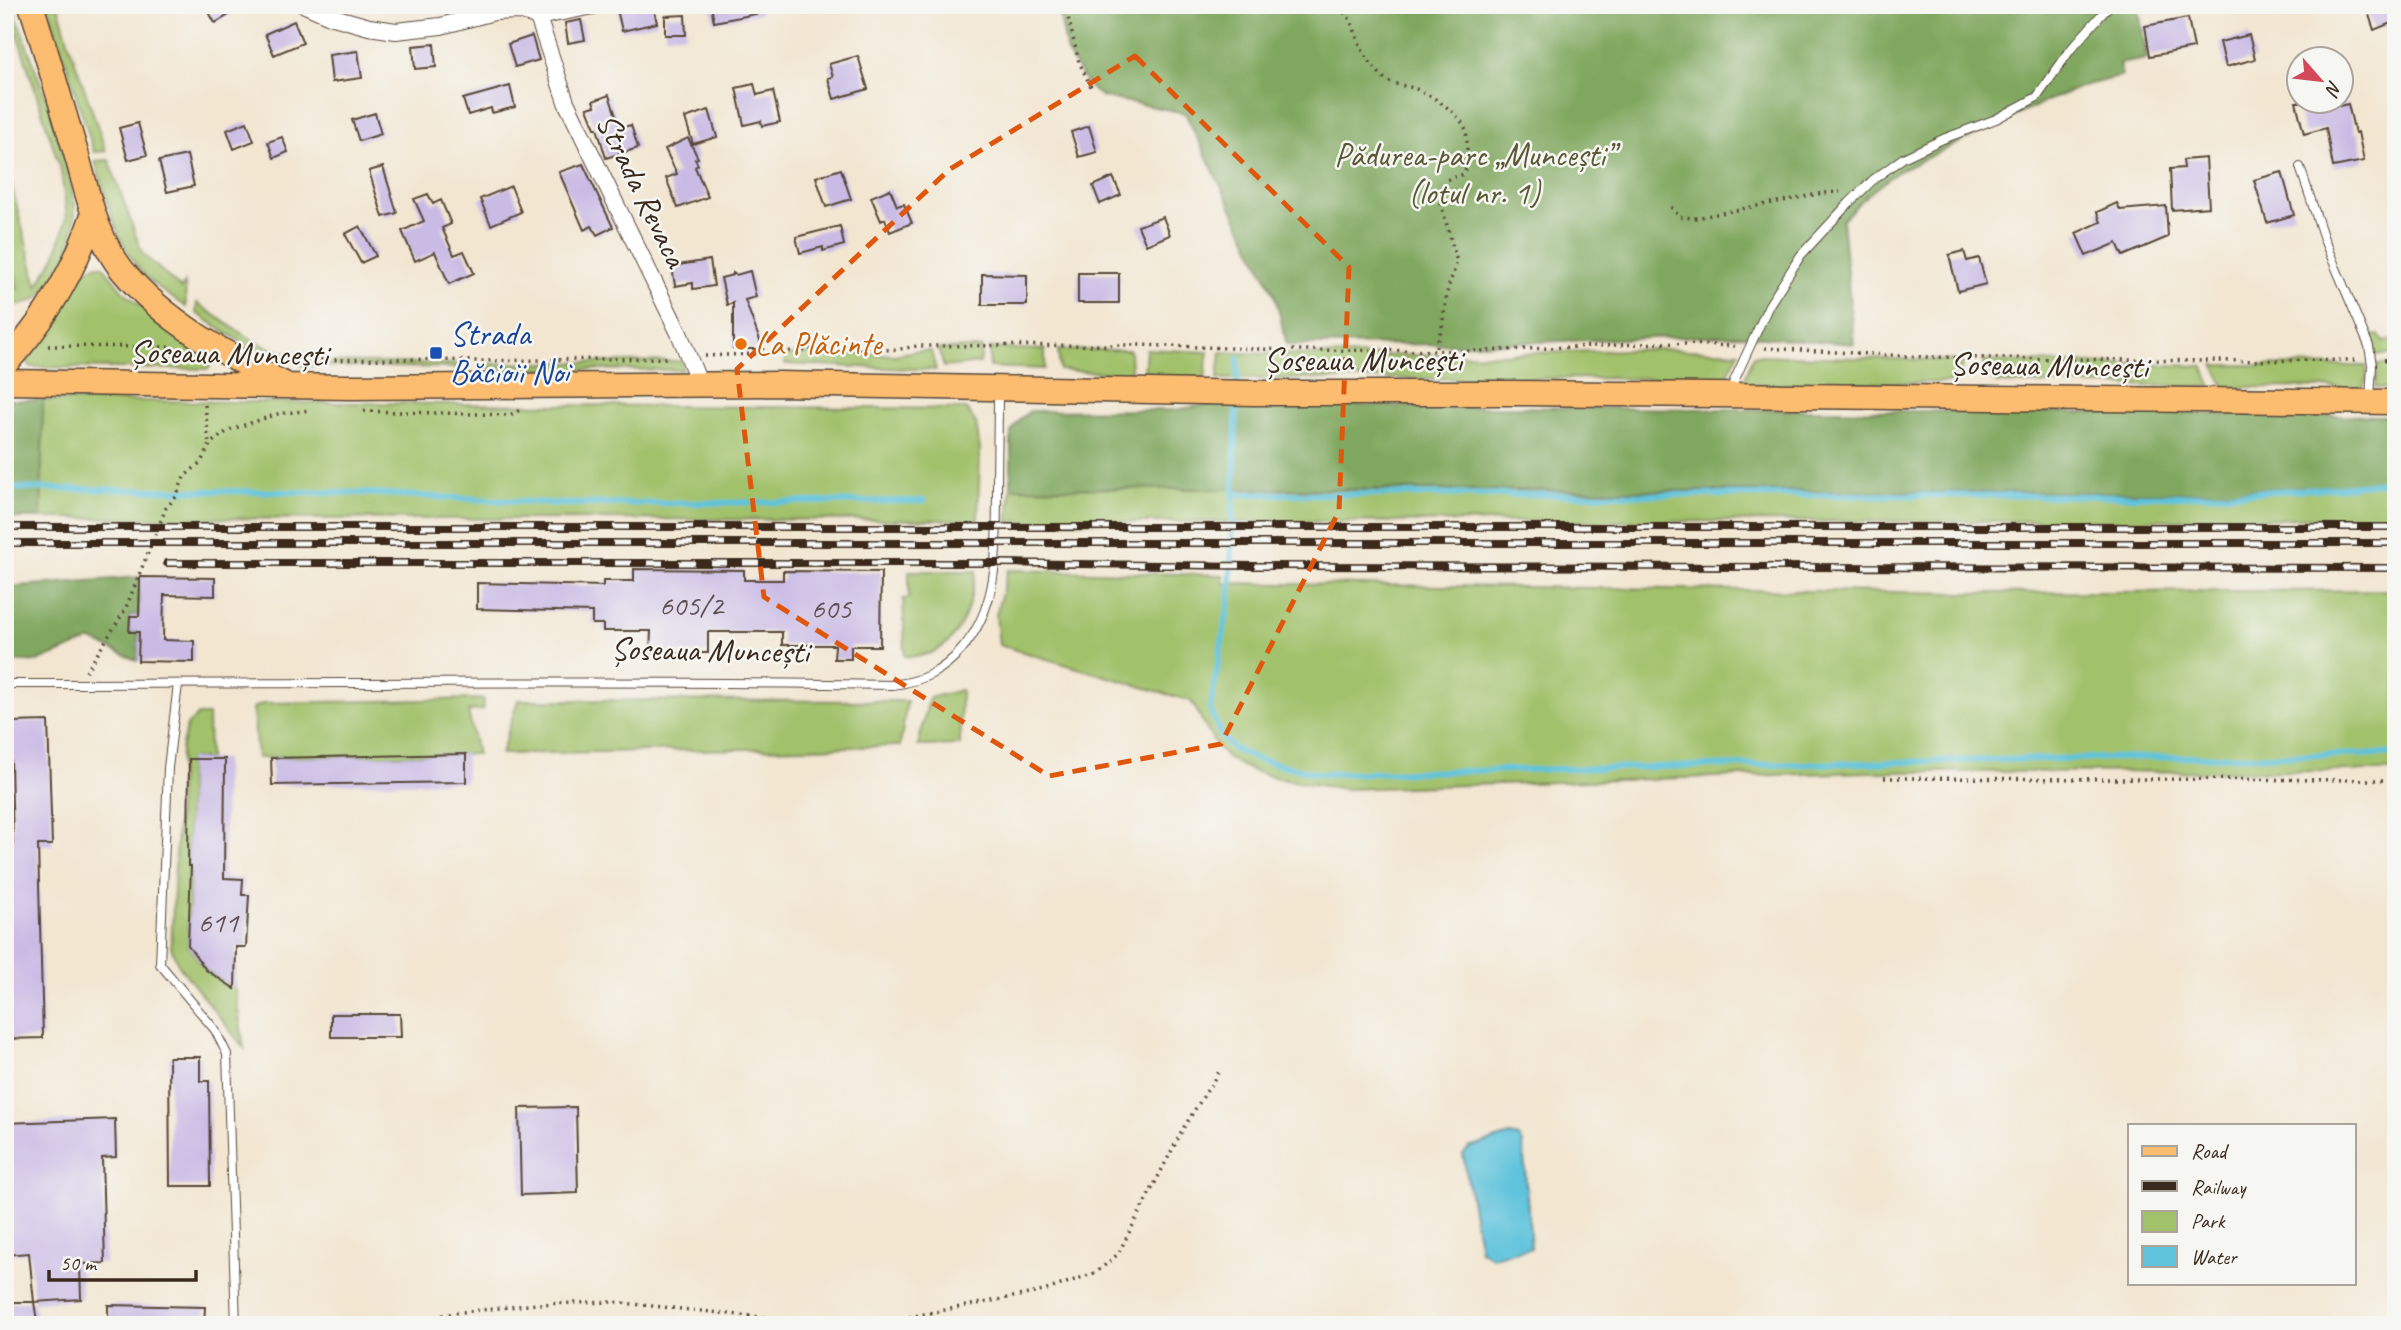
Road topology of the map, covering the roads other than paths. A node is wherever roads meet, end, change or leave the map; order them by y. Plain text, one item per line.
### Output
1 (32, 5) edge
2 (305, 5) edge
3 (598, 5) edge
4 (2110, 5) edge
5 (538, 17) junction
6 (2300, 167) dead end
7 (93, 215) junction
8 (13, 355) edge
9 (5, 382) edge
10 (700, 385) junction
11 (288, 386) junction
12 (998, 389) junction
13 (1728, 395) junction
14 (2370, 402) junction
15 (2396, 402) edge
16 (5, 684) edge
17 (178, 684) junction
18 (236, 1325) edge

1 - 7 main road
2 - 5 street
3 - 5 street
4 - 13 lane
5 - 10 street, Strada Revaca
6 - 14 lane
7 - 8 main road
7 - 11 main road
9 - 11 main road, Șoseaua Muncești
10 - 11 main road, Șoseaua Muncești
10 - 12 main road, Șoseaua Muncești
12 - 13 main road, Șoseaua Muncești
12 - 17 lane, Șoseaua Muncești
13 - 14 main road, Șoseaua Muncești
14 - 15 main road, Șoseaua Muncești
16 - 17 lane, Șoseaua Muncești
17 - 18 lane

